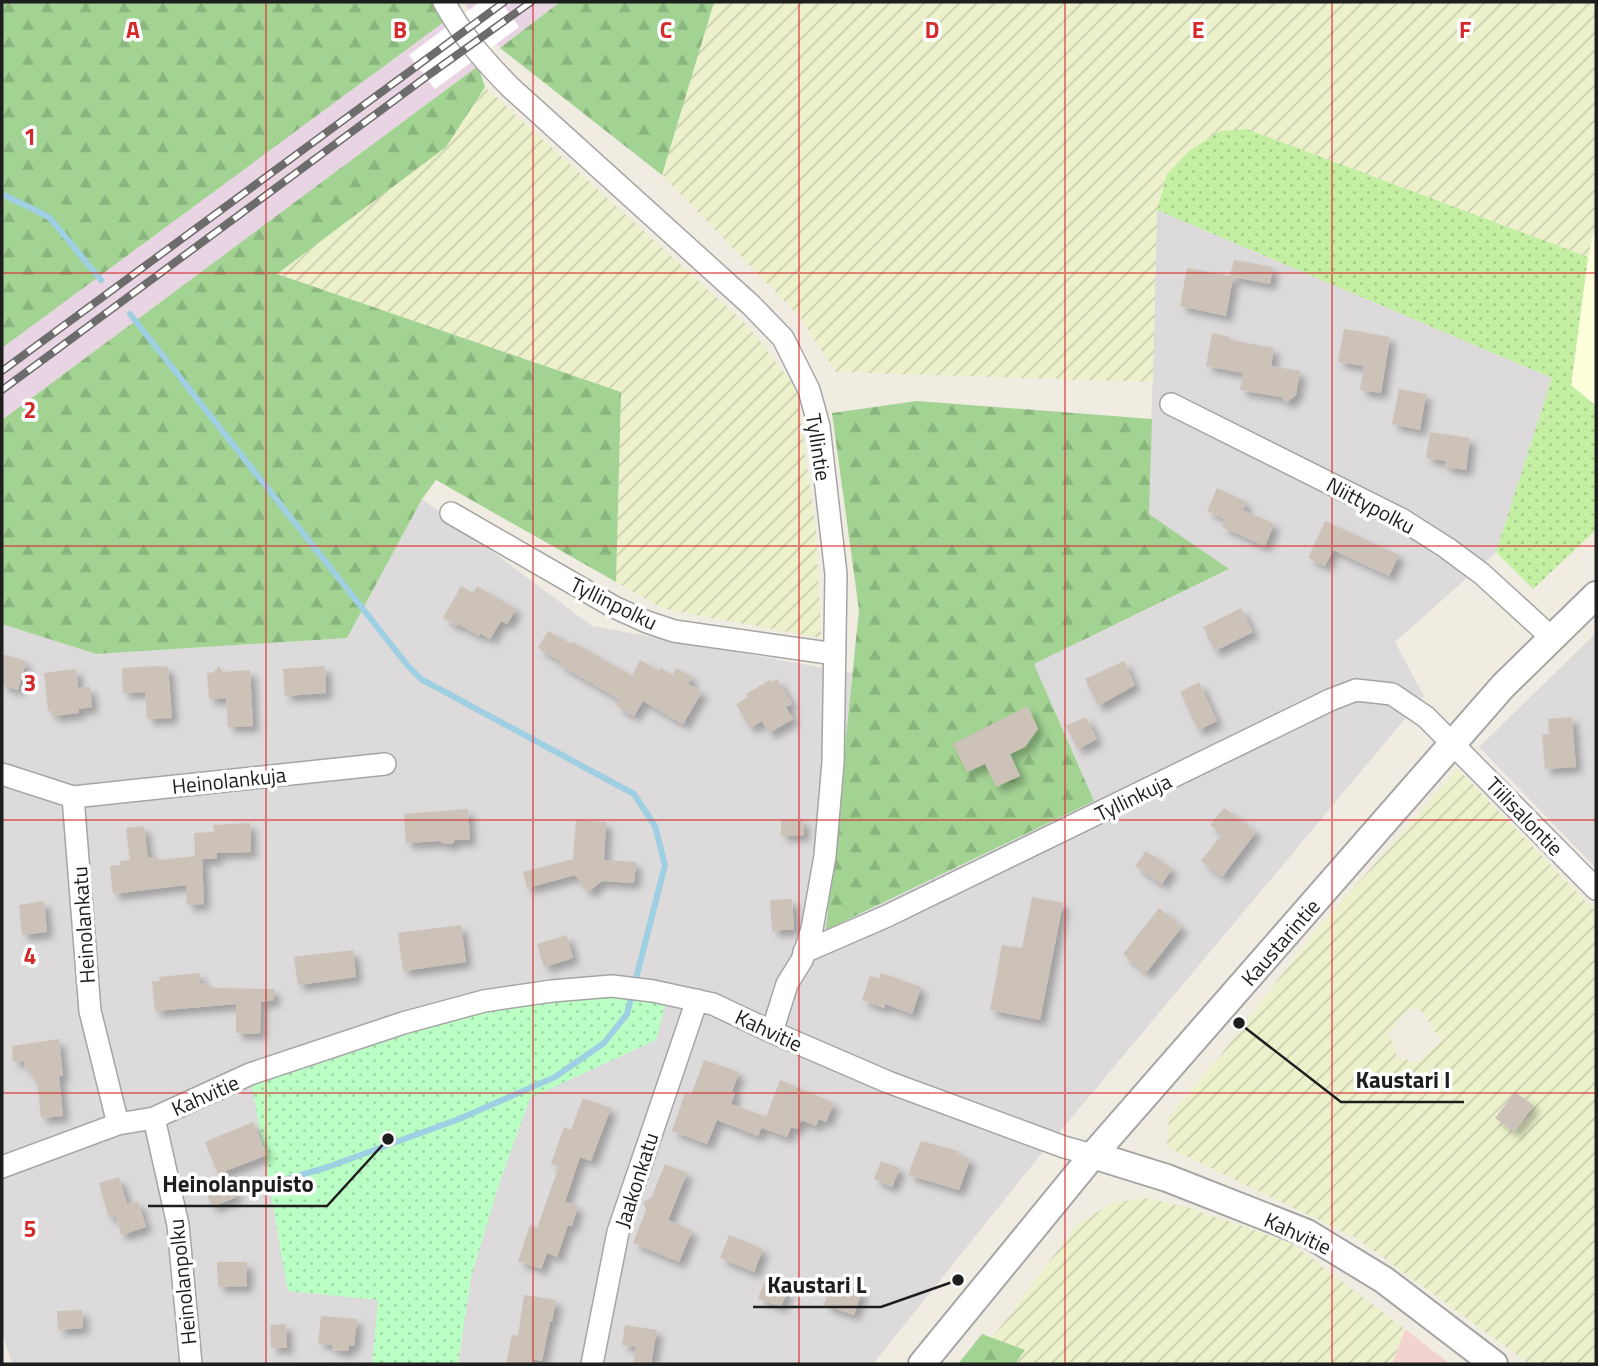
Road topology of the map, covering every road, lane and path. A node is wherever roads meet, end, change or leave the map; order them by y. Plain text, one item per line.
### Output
1 (444, 2) edge
2 (1171, 404) dead end
3 (451, 513) dead end
4 (1596, 595) edge
5 (1551, 637) junction
6 (835, 654) junction
7 (1454, 743) junction
8 (385, 764) dead end
9 (2, 774) edge
10 (74, 797) junction
11 (1596, 890) edge
12 (804, 952) junction
13 (697, 1000) junction
14 (772, 1032) junction
15 (155, 1118) junction
16 (118, 1124) junction
17 (1093, 1155) junction
18 (2, 1167) edge
19 (191, 1364) edge
20 (592, 1364) edge
21 (922, 1364) edge
22 (1494, 1364) edge

1 - 6 street, Tyllintie
2 - 5 street, Niittypolku
3 - 6 street, Tyllinpolku
4 - 5 street, Kaustarintie
5 - 7 street, Kaustarintie
6 - 12 street, Tyllintie
7 - 11 street, Tiilisalontie
7 - 12 street, Tyllinkuja
7 - 17 street, Kaustarintie
8 - 10 street, Heinolankuja
9 - 10 street
10 - 16 street, Heinolankatu
12 - 14 street, Tyllintie
13 - 14 street, Kahvitie
13 - 15 street, Kahvitie
13 - 20 street, Jaakonkatu
14 - 17 street, Kahvitie
15 - 16 street, Kahvitie
15 - 19 street, Heinolanpolku
16 - 18 street, Kahvitie
17 - 21 street, Kaustarintie
17 - 22 street, Kahvitie

